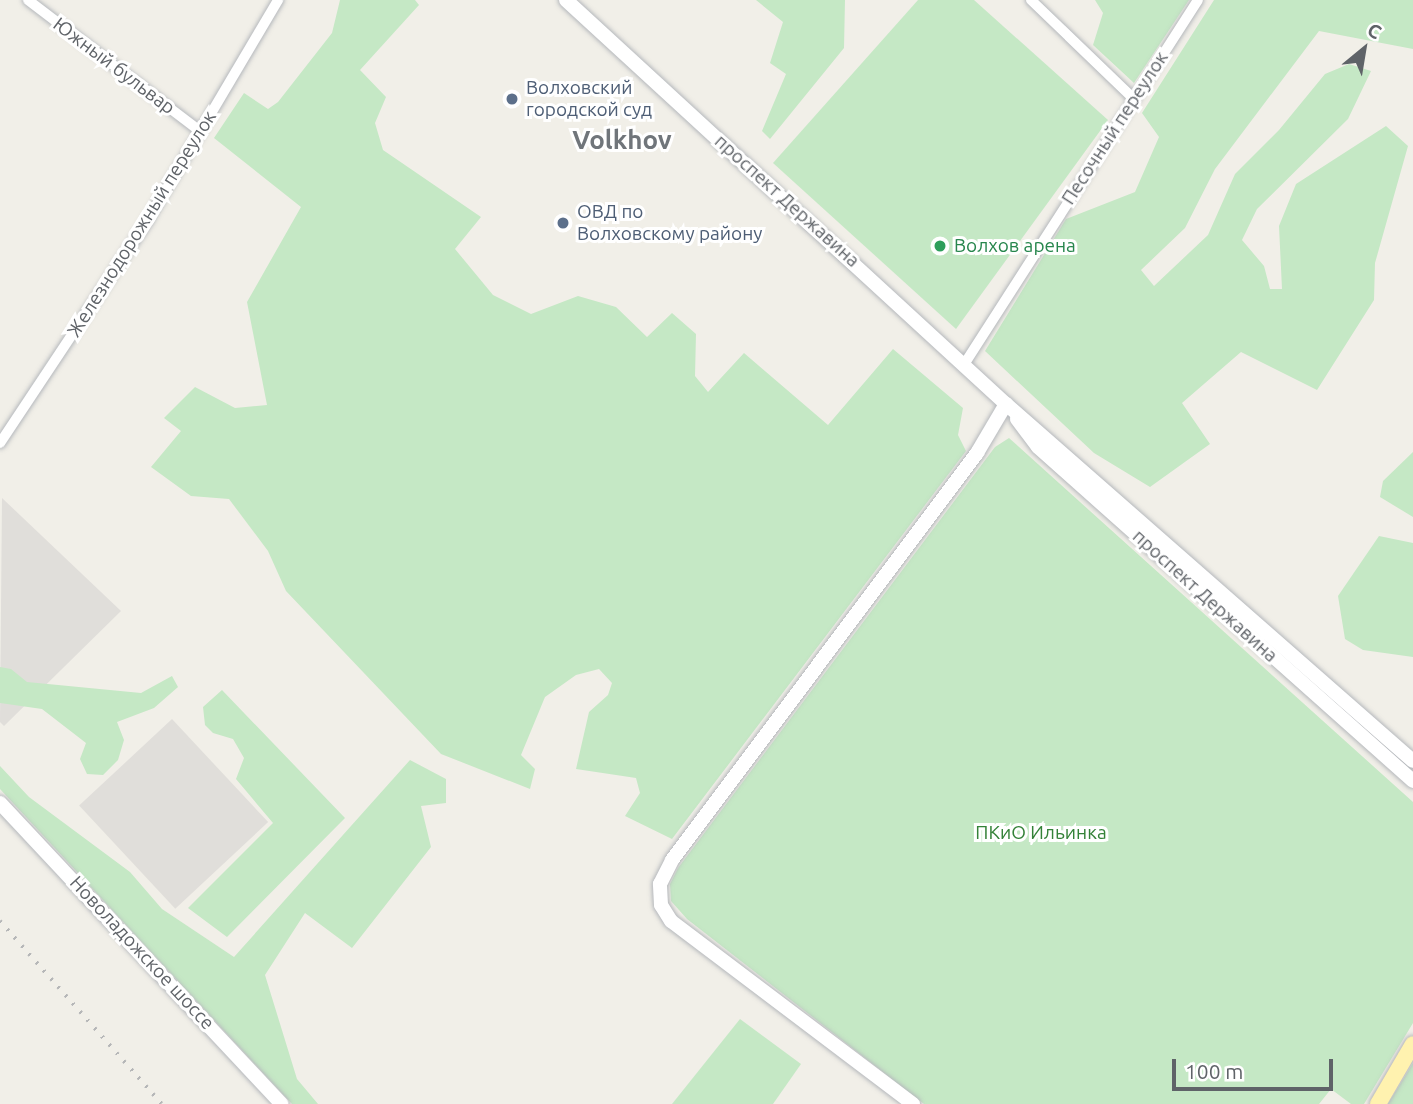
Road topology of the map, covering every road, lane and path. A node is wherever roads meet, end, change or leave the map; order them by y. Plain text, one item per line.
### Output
1 (28, 0) edge
2 (278, 0) edge
3 (566, 0) edge
4 (1031, 0) edge
5 (1198, 0) edge
6 (1134, 99) junction
7 (200, 131) junction
8 (965, 363) junction
9 (1006, 404) junction
10 (0, 443) edge
11 (1413, 761) edge
12 (1413, 781) edge
13 (0, 803) edge
14 (1413, 1044) edge
15 (282, 1104) edge
16 (913, 1104) edge
17 (1378, 1104) edge

1 - 7 street, Южный бульвар
2 - 7 street, Железнодорожный переулок
3 - 8 main road, проспект Державина
4 - 6 street
5 - 6 street, Песочный переулок
6 - 8 street, Песочный переулок
7 - 10 street, Железнодорожный переулок
8 - 9 main road, проспект Державина
9 - 11 main road, проспект Державина
9 - 12 main road, проспект Державина
9 - 16 main road
13 - 15 main road, Новоладожское шоссе
14 - 17 main road

